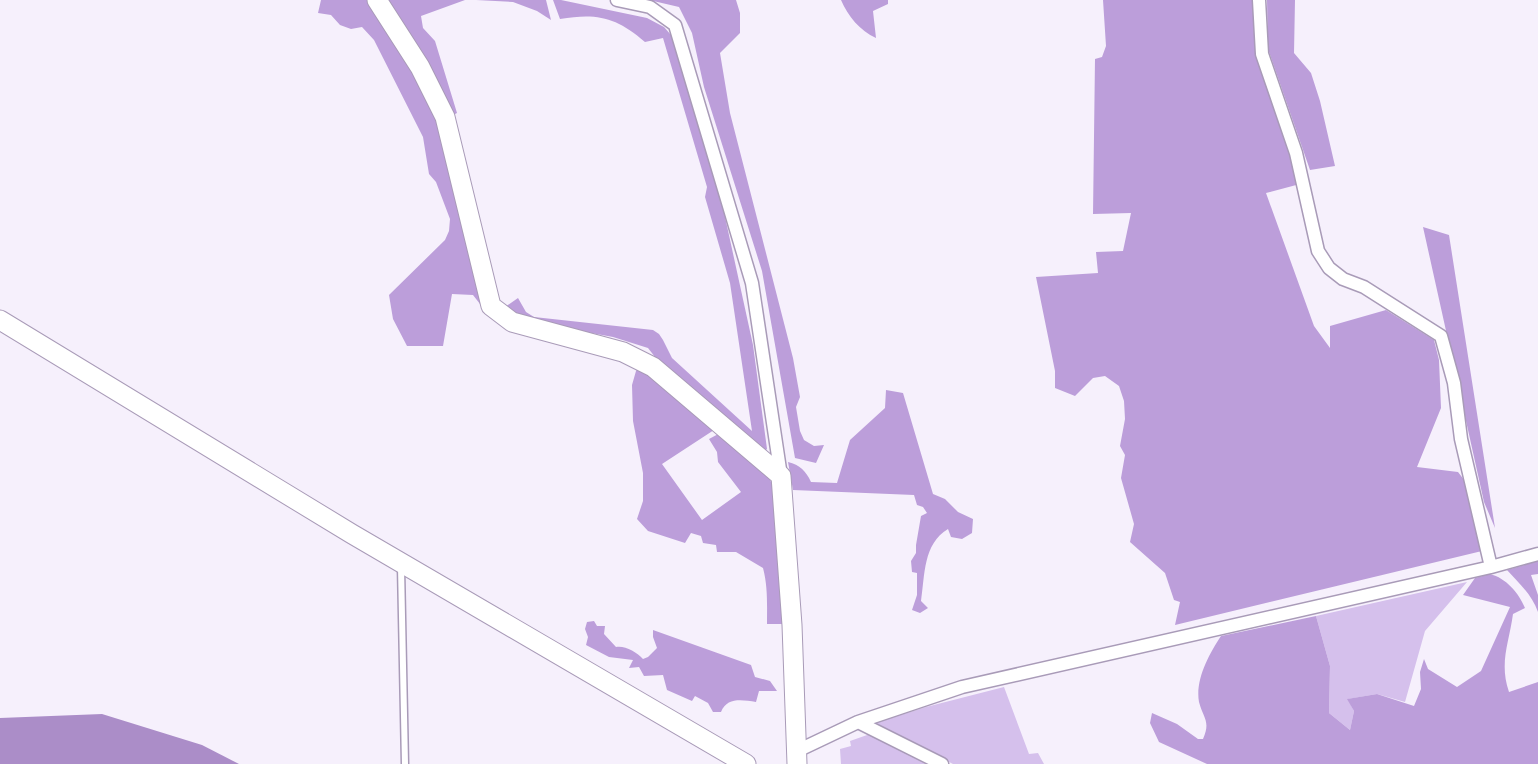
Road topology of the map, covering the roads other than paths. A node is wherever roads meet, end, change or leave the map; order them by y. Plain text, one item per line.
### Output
1 (377, 0) edge
2 (617, 0) edge
3 (1259, 0) edge
4 (0, 320) edge
5 (781, 476) junction
6 (1538, 554) edge
7 (401, 563) junction
8 (1491, 567) junction
9 (858, 722) junction
10 (797, 757) edge
11 (405, 764) edge
12 (746, 764) edge
13 (942, 764) edge

1 - 5 street
2 - 5 street
3 - 8 street
4 - 7 street
5 - 10 street
6 - 8 street
7 - 11 lane
7 - 12 street
8 - 9 street
9 - 10 street
9 - 13 street

